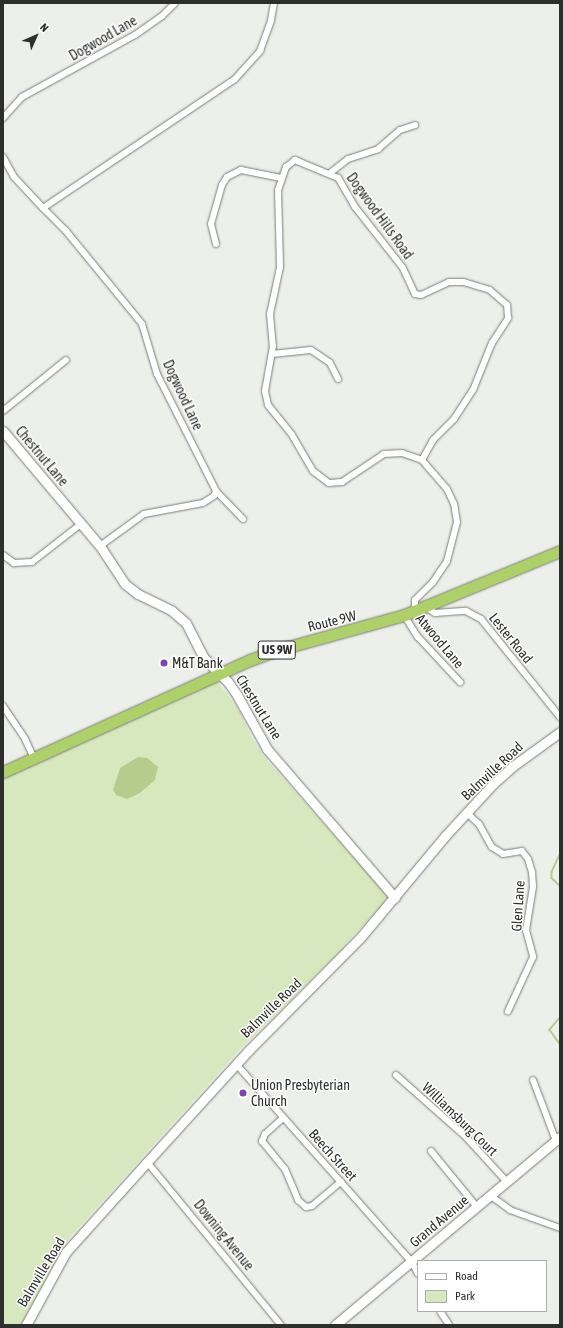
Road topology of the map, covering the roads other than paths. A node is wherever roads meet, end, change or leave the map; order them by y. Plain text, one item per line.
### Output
1 (174, 3) edge
2 (274, 3) edge
3 (3, 118) edge
4 (415, 125) dead end
5 (3, 157) edge
6 (330, 173) junction
7 (281, 178) junction
8 (43, 208) junction
9 (216, 244) dead end
10 (272, 354) junction
11 (66, 360) dead end
12 (338, 379) dead end
13 (3, 411) edge
14 (3, 431) edge
15 (422, 460) junction
16 (216, 491) junction
17 (243, 519) dead end
18 (81, 524) junction
19 (100, 546) junction
20 (560, 551) edge
21 (3, 555) edge
22 (420, 608) junction
23 (404, 616) junction
24 (219, 673) junction
25 (460, 682) dead end
26 (3, 706) edge
27 (560, 718) edge
28 (560, 732) edge
29 (34, 758) junction
30 (3, 772) edge
31 (467, 812) junction
32 (395, 898) junction
33 (508, 1011) dead end
34 (236, 1064) junction
35 (396, 1075) dead end
36 (533, 1080) dead end
37 (283, 1118) junction
38 (558, 1139) edge
39 (431, 1151) dead end
40 (147, 1162) junction
41 (341, 1182) junction
42 (507, 1182) junction
43 (491, 1196) junction
44 (477, 1207) junction
45 (560, 1228) edge
46 (412, 1262) junction
47 (417, 1272) edge
48 (441, 1312) edge
49 (26, 1325) edge
50 (281, 1325) edge
51 (335, 1325) edge
52 (449, 1325) edge

1 - 3 street, Dogwood Lane
2 - 8 street
4 - 6 street
5 - 8 street, Dogwood Lane
6 - 7 street, Dogwood Hills Road
6 - 15 street, Dogwood Hills Road
7 - 9 street
7 - 10 street, Dogwood Hills Road
8 - 16 street, Dogwood Lane
10 - 12 street
10 - 15 street, Dogwood Hills Road
11 - 13 street
14 - 18 street, Chestnut Lane
15 - 22 street
16 - 17 street, Dogwood Lane
16 - 19 street
18 - 19 street, Chestnut Lane
18 - 21 street
19 - 24 street, Chestnut Lane
20 - 22 highway, Route 9W / US 9W
22 - 23 highway, Route 9W / US 9W
22 - 27 street, Lester Road
23 - 24 highway, Route 9W / US 9W
23 - 25 street, Atwood Lane
24 - 29 highway, Route 9W / US 9W
24 - 32 street, Chestnut Lane
26 - 29 street
28 - 31 street, Balmville Road
29 - 30 highway, Route 9W / US 9W
31 - 32 street, Balmville Road
31 - 33 street, Glen Lane
32 - 34 street, Balmville Road
34 - 37 street, Beech Street
34 - 40 street, Balmville Road
35 - 42 street, Williamsburg Court
36 - 38 street
37 - 41 street, Beech Street
37 - 41 street
38 - 42 street, Grand Avenue
39 - 44 street
40 - 49 street, Balmville Road
40 - 50 street, Downing Avenue
41 - 46 street, Beech Street
42 - 43 street, Grand Avenue
43 - 44 street, Grand Avenue
43 - 45 street
44 - 46 street, Grand Avenue
46 - 47 street, Beech Street
46 - 51 street, Grand Avenue
48 - 52 street

